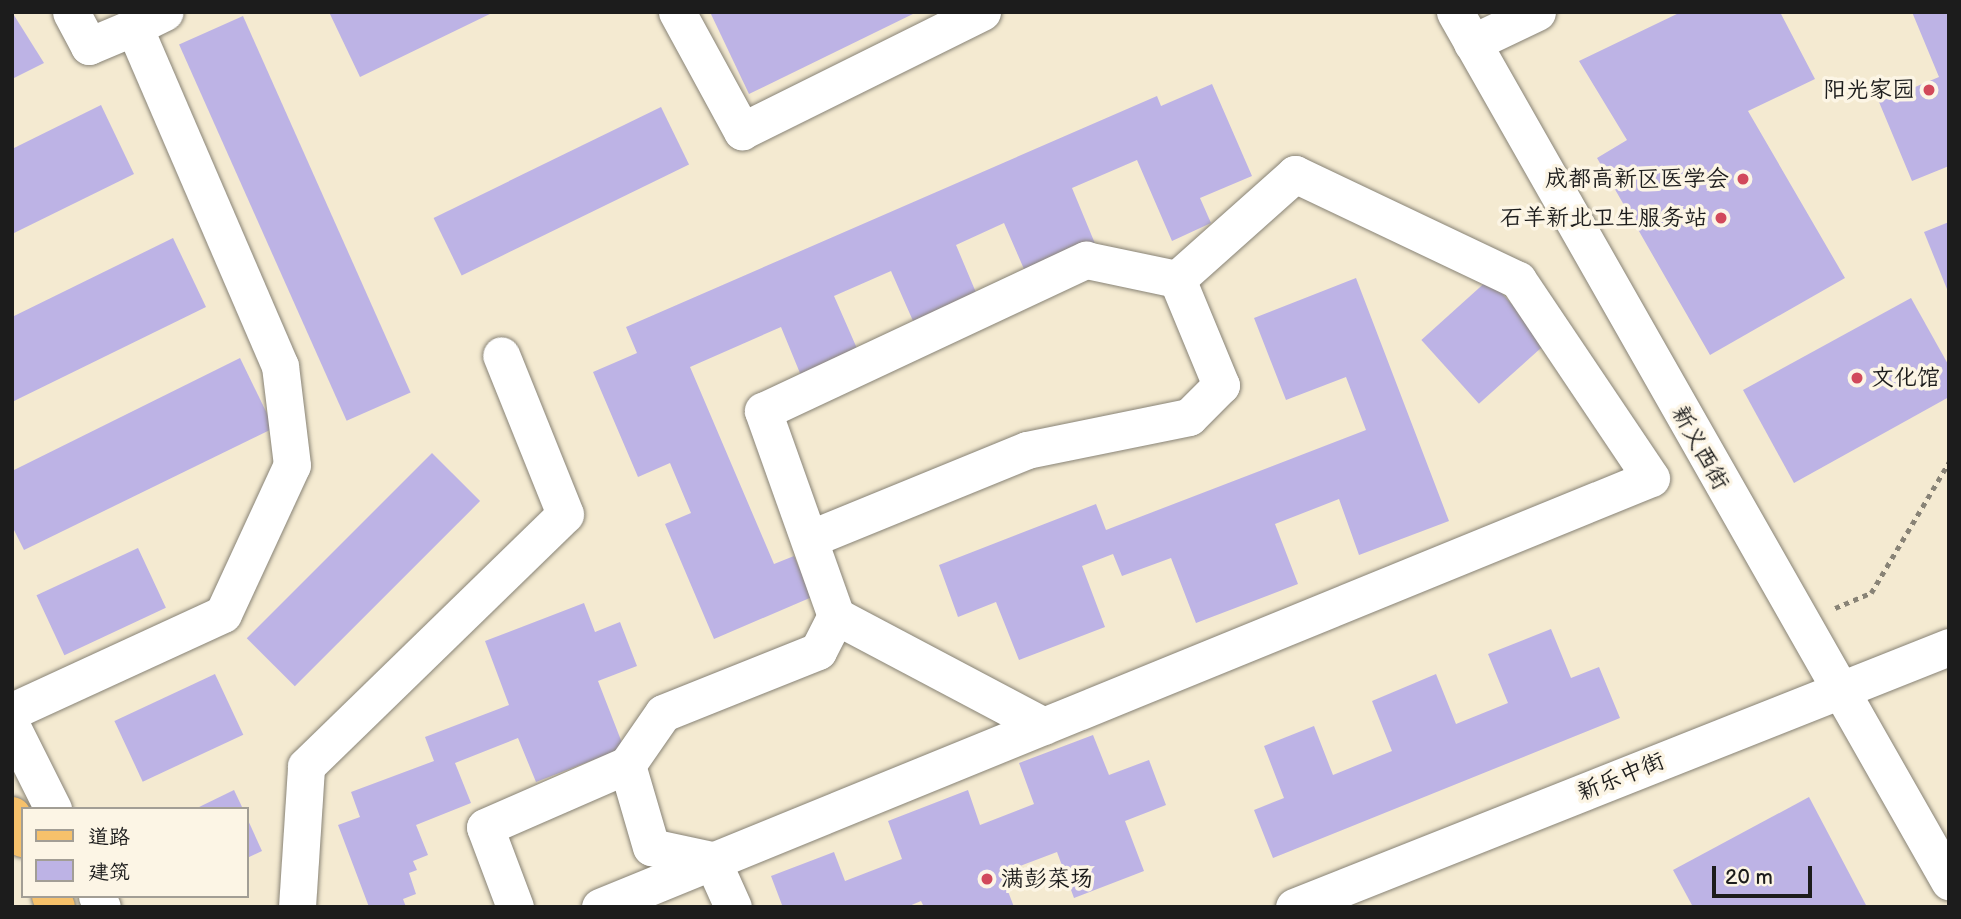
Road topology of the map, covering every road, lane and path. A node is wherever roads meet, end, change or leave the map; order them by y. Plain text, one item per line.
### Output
1 (71, 12) edge
2 (677, 12) edge
3 (982, 12) edge
4 (1537, 12) edge
5 (150, 20) edge
6 (1464, 28) edge
7 (1177, 279) junction
8 (501, 355) dead end
9 (1949, 462) edge
10 (809, 539) junction
11 (836, 616) junction
12 (1798, 622) junction
13 (1949, 647) edge
14 (1837, 691) junction
15 (12, 711) edge
16 (1044, 726) junction
17 (12, 727) edge
18 (627, 765) junction
19 (52, 807) edge
20 (12, 816) edge
21 (21, 834) edge
22 (712, 860) junction
23 (1949, 881) edge
24 (297, 907) edge
25 (515, 907) edge
26 (600, 907) edge
27 (733, 907) edge
28 (1294, 907) edge

1 - 5 street
2 - 3 street
4 - 6 street
5 - 15 street
6 - 12 street, 新义西街
7 - 10 street
7 - 10 street
7 - 16 street
8 - 24 street
9 - 12 path
10 - 11 street
11 - 16 street
11 - 18 street
12 - 14 street, 新义西街
13 - 14 street, 新乐中街
14 - 23 street, 新义西街
14 - 28 street, 新乐中街
16 - 22 street
17 - 19 street
18 - 22 street
18 - 25 street
20 - 21 main road
22 - 26 street
22 - 27 street

